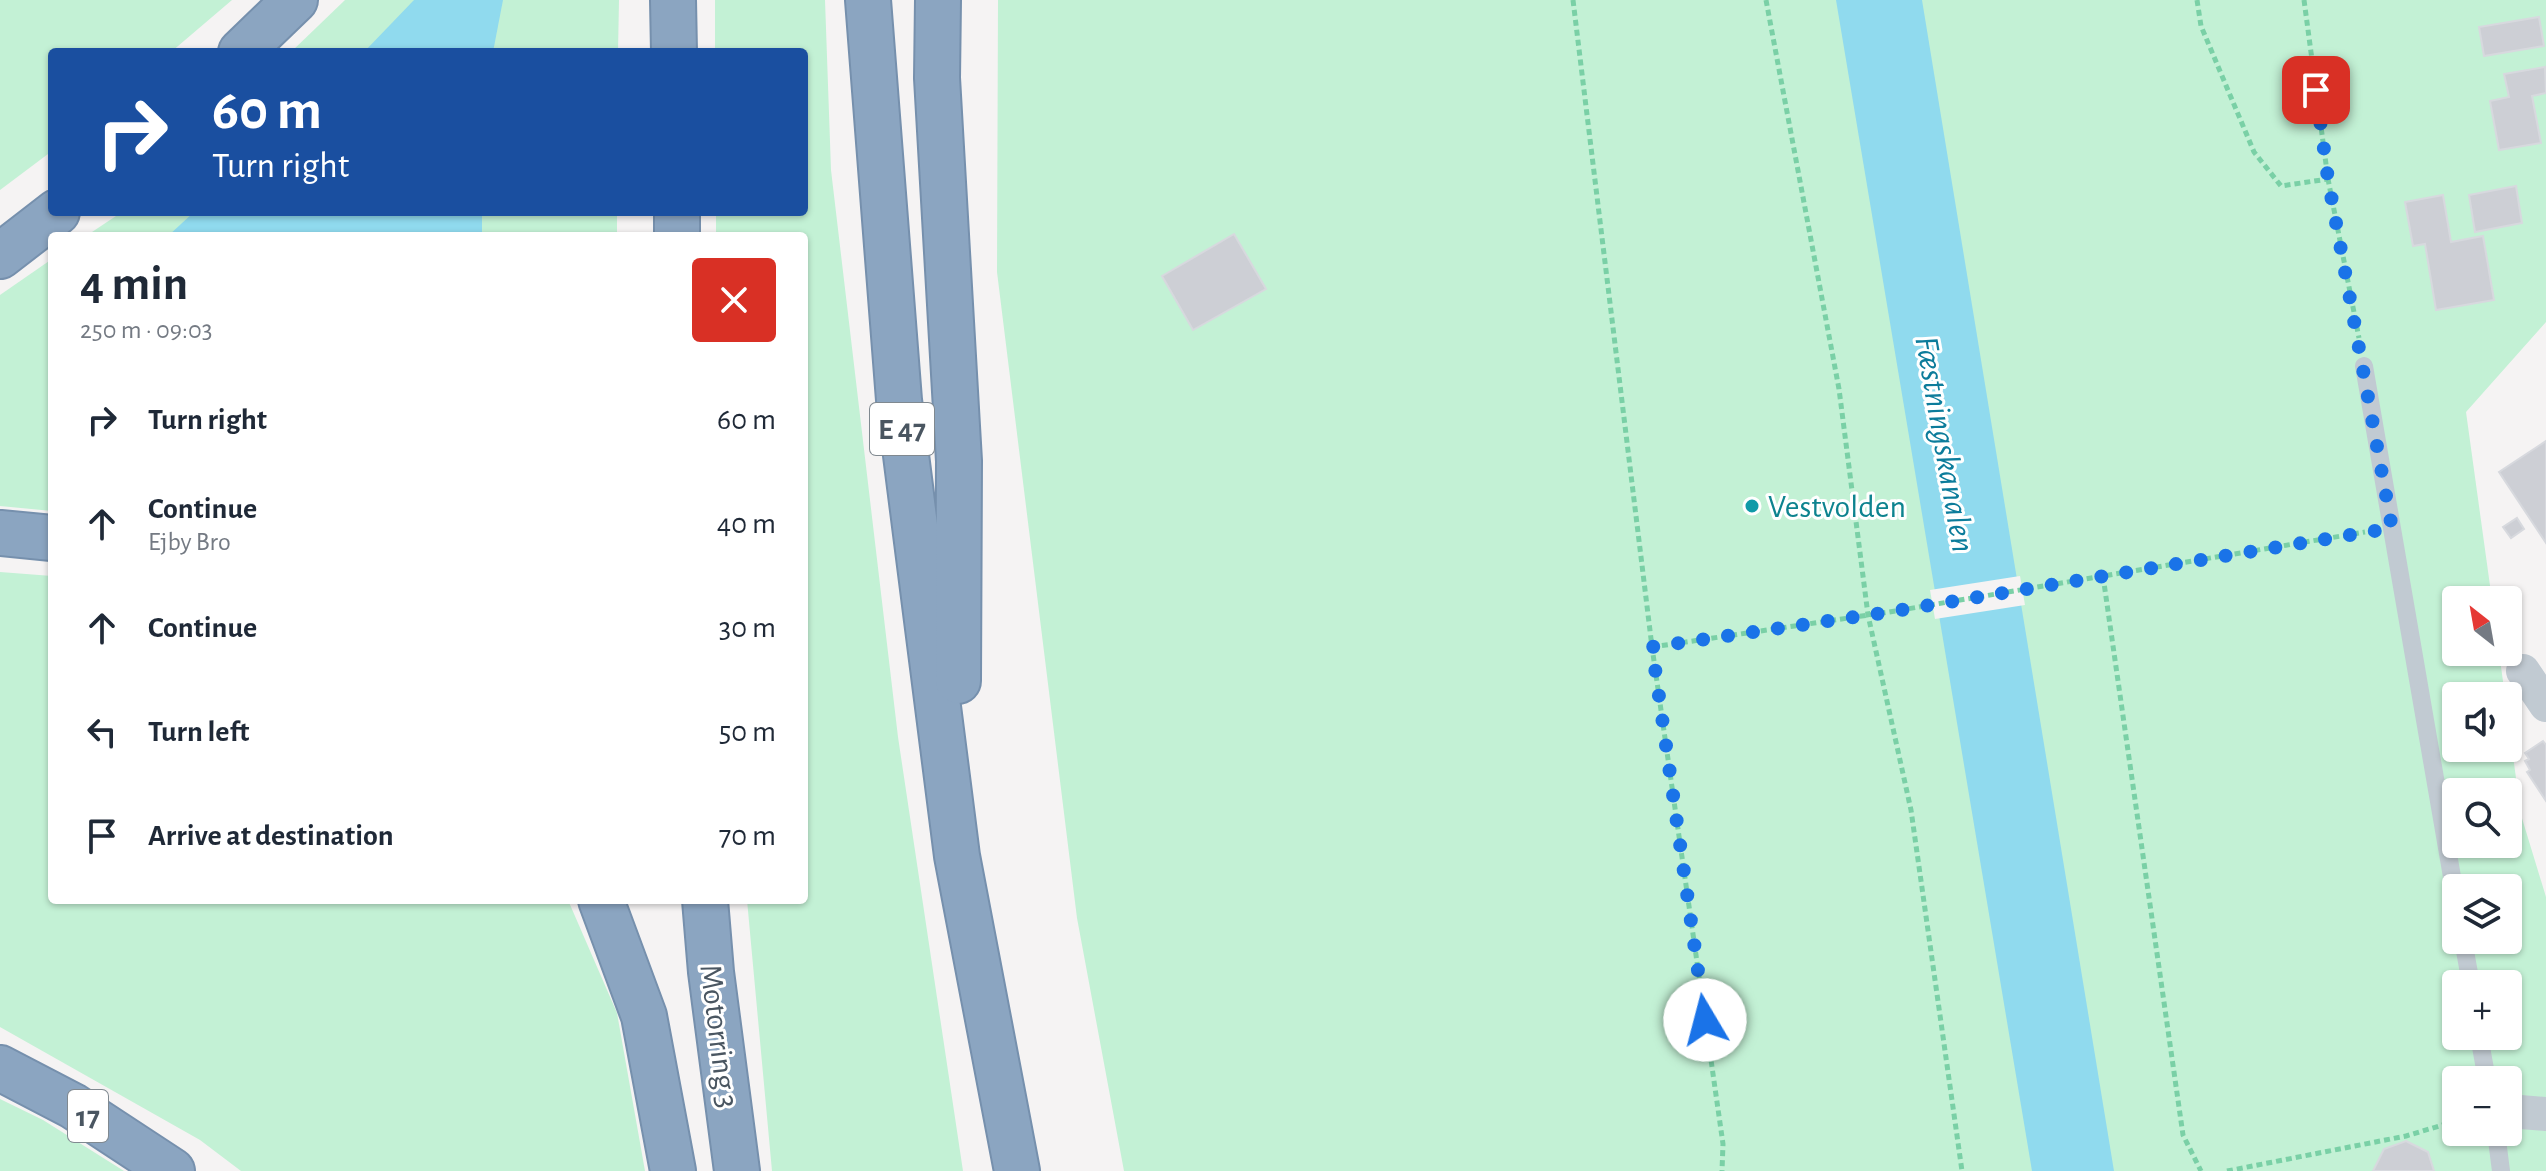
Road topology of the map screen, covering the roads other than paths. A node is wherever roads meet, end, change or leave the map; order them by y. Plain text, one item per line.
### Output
1 (295, 0) edge
2 (673, 0) edge
3 (868, 0) edge
4 (938, 0) edge
5 (245, 48) edge
6 (674, 48) edge
7 (52, 216) edge
8 (0, 256) edge
9 (2364, 366) road end
10 (0, 533) edge
11 (48, 538) edge
12 (2523, 671) dead end
13 (2546, 705) edge
14 (957, 856) junction
15 (2452, 874) edge
16 (602, 904) edge
17 (705, 904) edge
18 (0, 1068) edge
19 (2522, 1112) edge
20 (2546, 1114) edge
21 (2498, 1146) edge
22 (172, 1171) edge
23 (673, 1171) edge
24 (737, 1171) edge
25 (1017, 1171) edge
26 (2501, 1171) edge

1 - 5 highway
2 - 6 highway
3 - 14 highway, E 47
4 - 14 highway
7 - 8 highway
9 - 15 lane
10 - 11 highway
12 - 13 street
14 - 25 highway, E 47
16 - 23 highway
17 - 24 highway, Motorring 3
18 - 22 highway, 17
19 - 20 street
21 - 26 lane

